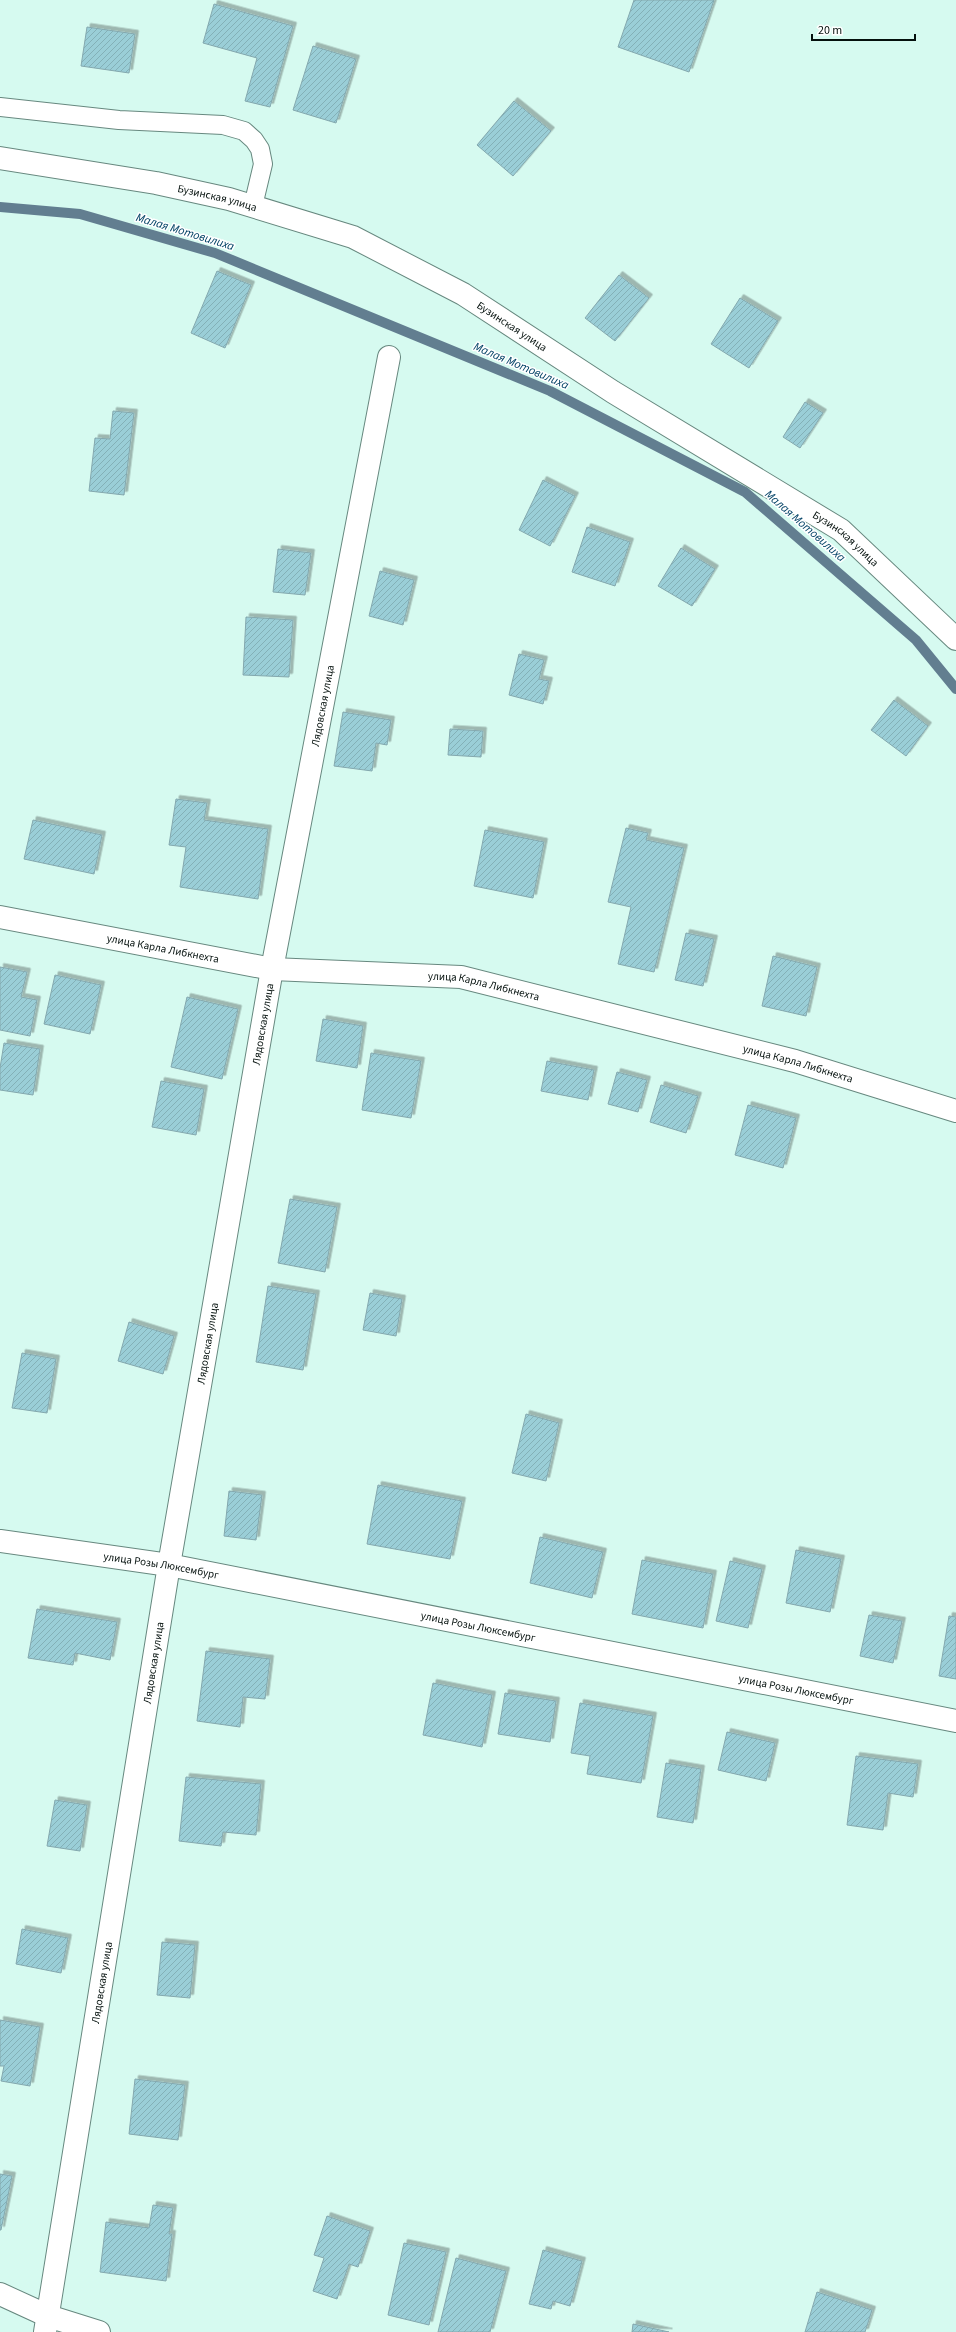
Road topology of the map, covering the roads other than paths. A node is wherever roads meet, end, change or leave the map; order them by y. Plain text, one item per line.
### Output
1 (0, 107) edge
2 (0, 158) edge
3 (253, 206) junction
4 (389, 357) dead end
5 (956, 639) edge
6 (0, 918) edge
7 (272, 970) junction
8 (956, 1111) edge
9 (0, 1541) edge
10 (169, 1565) junction
11 (956, 1721) edge
12 (0, 2294) edge
13 (46, 2324) edge
14 (99, 2332) edge

1 - 3 lane
2 - 3 street, Бузинская улица
3 - 5 street, Бузинская улица
4 - 7 street, Лядовская улица
6 - 7 street, улица Карла Либкнехта
7 - 8 street, улица Карла Либкнехта
7 - 10 street, Лядовская улица
9 - 10 street, улица Розы Люксембург
10 - 11 street, улица Розы Люксембург
10 - 13 street, Лядовская улица
12 - 13 street
13 - 14 street

